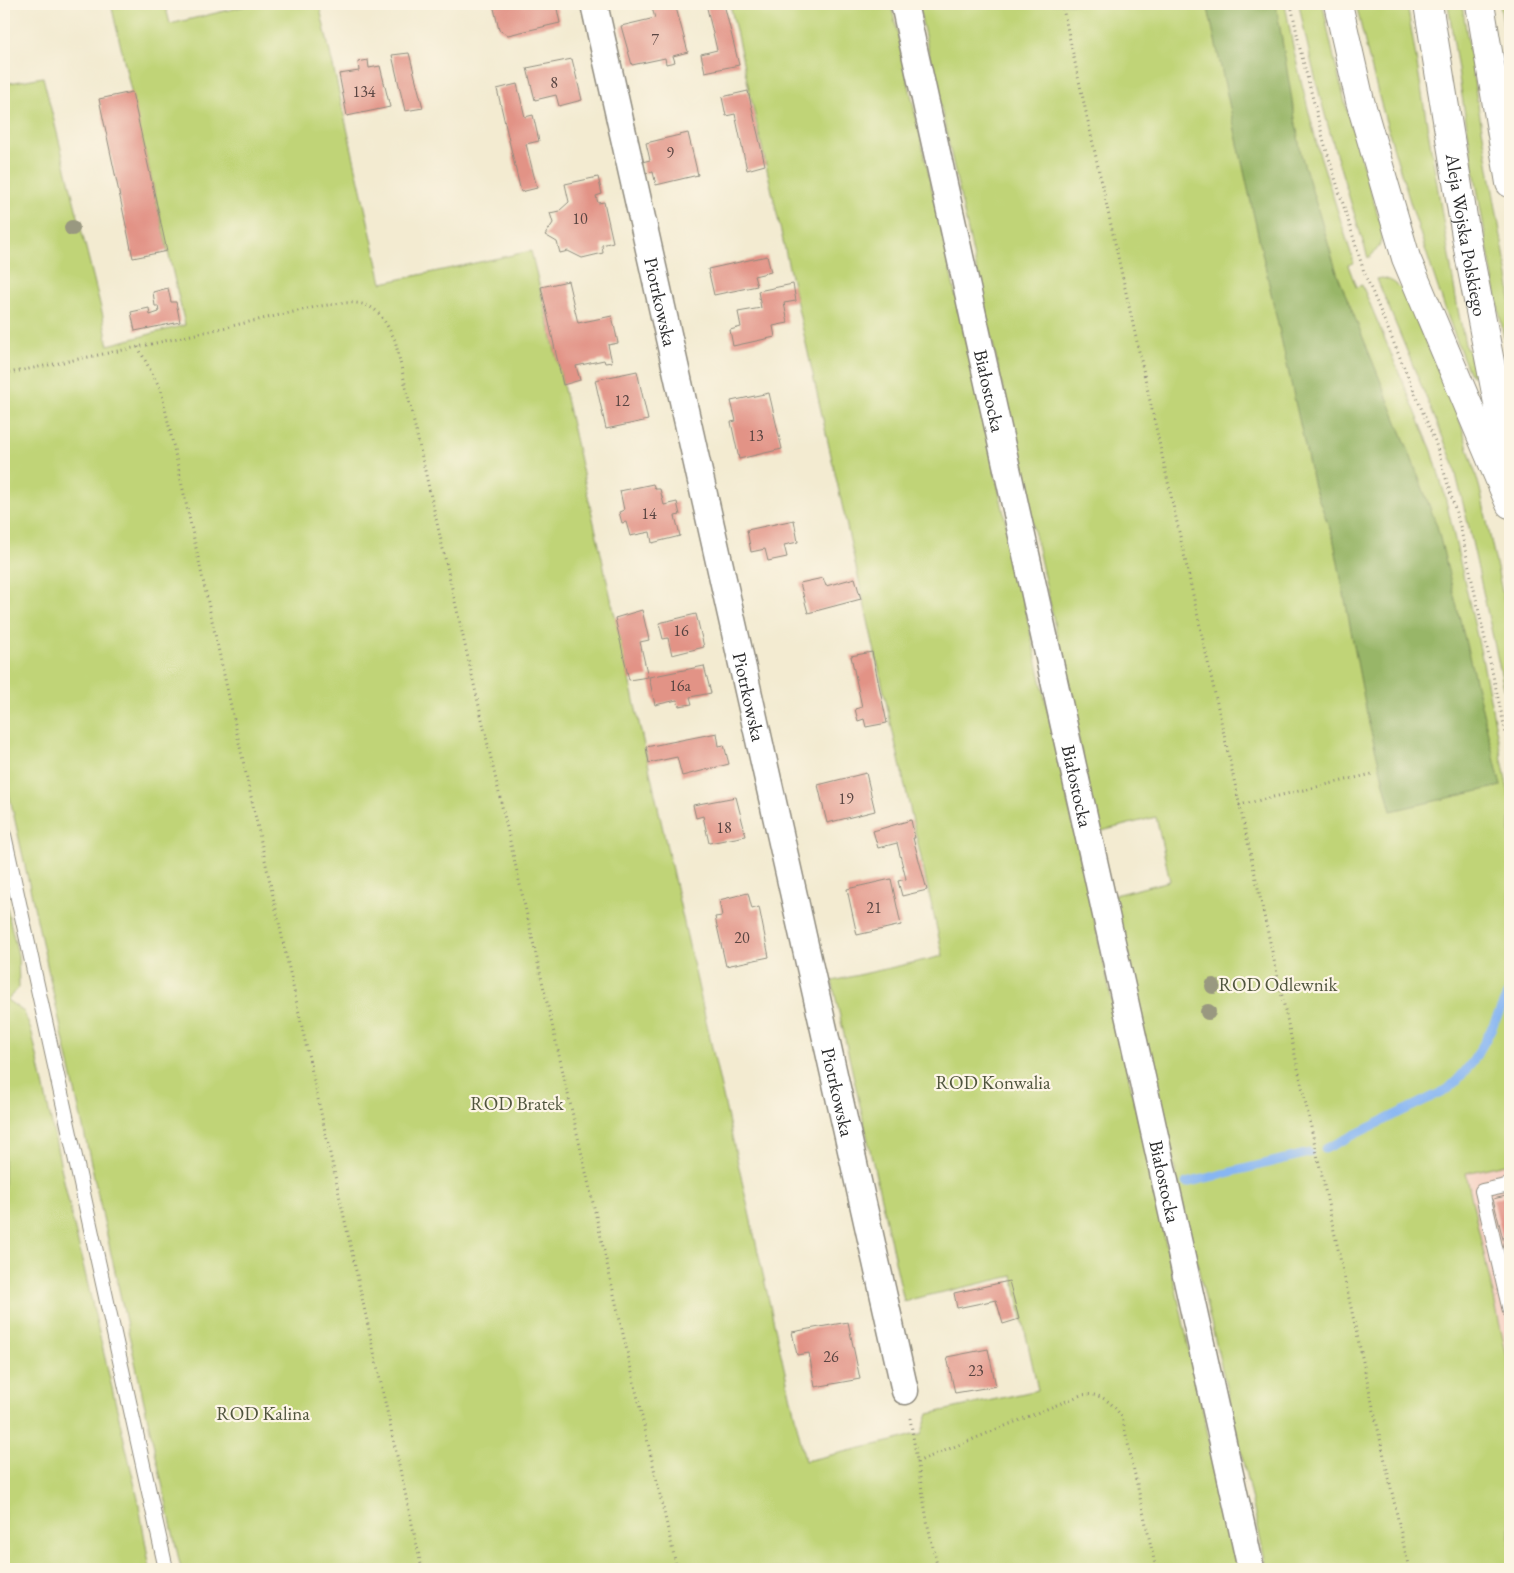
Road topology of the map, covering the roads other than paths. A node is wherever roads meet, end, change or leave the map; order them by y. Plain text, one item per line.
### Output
1 (594, 4) edge
2 (904, 4) edge
3 (1338, 4) edge
4 (1428, 4) edge
5 (1480, 4) edge
6 (1510, 183) edge
7 (1510, 465) edge
8 (1510, 504) edge
9 (4, 835) edge
10 (1510, 1185) edge
11 (1510, 1311) edge
12 (905, 1391) road end
13 (166, 1569) edge
14 (1251, 1569) edge

1 - 12 street, Piotrkowska
2 - 14 street, Białostocka
3 - 8 main road
4 - 7 main road, Aleja Wojska Polskiego
5 - 6 main road
9 - 13 lane
10 - 11 lane

